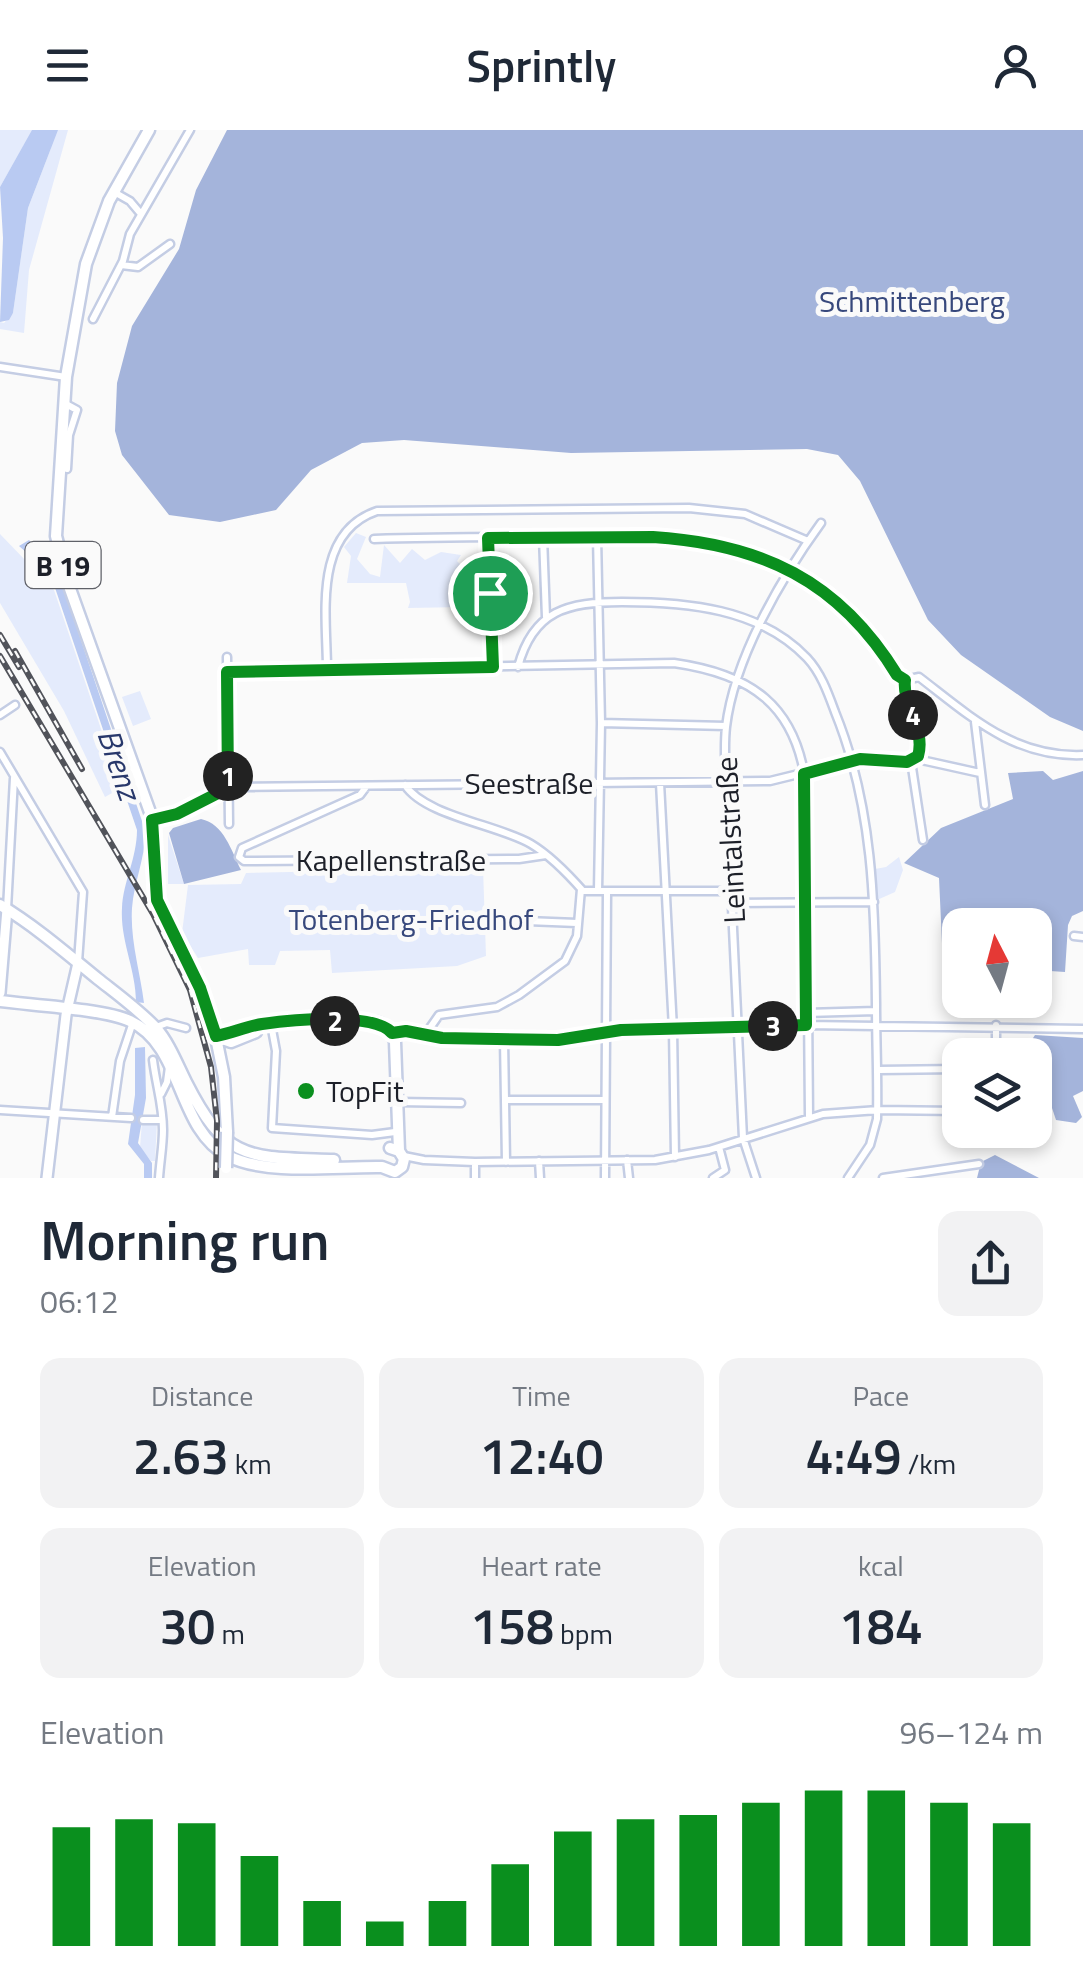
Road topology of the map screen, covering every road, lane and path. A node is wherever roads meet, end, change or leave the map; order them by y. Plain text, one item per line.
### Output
1 (150, 130) edge
2 (190, 130) edge
3 (114, 192) junction
4 (140, 214) junction
5 (170, 244) dead end
6 (121, 265) junction
7 (93, 318) dead end
8 (0, 366) edge
9 (66, 376) junction
10 (63, 403) junction
11 (67, 469) dead end
12 (821, 523) dead end
13 (543, 537) junction
14 (597, 537) junction
15 (488, 538) junction
16 (374, 539) dead end
17 (808, 541) junction
18 (790, 570) junction
19 (598, 602) junction
20 (546, 616) junction
21 (761, 624) junction
22 (227, 657) dead end
23 (600, 665) junction
24 (493, 667) junction
25 (518, 667) junction
26 (327, 670) junction
27 (227, 672) junction
28 (738, 680) junction
29 (905, 680) junction
30 (15, 705) dead end
31 (0, 715) edge
32 (975, 722) junction
33 (601, 723) junction
34 (726, 726) junction
35 (0, 752) edge
36 (1083, 755) edge
37 (918, 756) junction
38 (852, 760) junction
39 (910, 761) junction
40 (980, 773) junction
41 (804, 774) junction
42 (14, 777) junction
43 (726, 782) junction
44 (600, 783) junction
45 (660, 783) junction
46 (366, 786) junction
47 (405, 786) junction
48 (228, 788) junction
49 (25, 794) junction
50 (12, 801) junction
51 (986, 805) dead end
52 (152, 820) junction
53 (229, 824) dead end
54 (922, 840) dead end
55 (546, 855) junction
56 (8, 878) junction
57 (0, 888) edge
58 (581, 889) junction
59 (602, 891) junction
60 (732, 891) junction
61 (664, 892) junction
62 (874, 902) junction
63 (732, 903) junction
64 (805, 903) junction
65 (4, 907) edge
66 (500, 920) dead end
67 (577, 923) junction
68 (78, 963) junction
69 (0, 993) edge
70 (0, 1001) edge
71 (67, 1010) junction
72 (876, 1011) junction
73 (171, 1013) dead end
74 (806, 1013) junction
75 (133, 1022) junction
76 (171, 1023) junction
77 (271, 1024) junction
78 (876, 1024) junction
79 (806, 1025) junction
80 (996, 1026) junction
81 (740, 1027) junction
82 (155, 1028) junction
83 (186, 1028) dead end
84 (673, 1029) junction
85 (1083, 1029) edge
86 (608, 1030) junction
87 (392, 1033) junction
88 (425, 1034) junction
89 (216, 1036) junction
90 (996, 1038) edge
91 (504, 1040) junction
92 (237, 1041) junction
93 (153, 1060) dead end
94 (942, 1069) edge
95 (878, 1070) junction
96 (224, 1077) junction
97 (173, 1089) junction
98 (506, 1100) junction
99 (605, 1100) junction
100 (397, 1102) junction
101 (461, 1103) dead end
102 (0, 1110) edge
103 (878, 1110) junction
104 (942, 1111) edge
105 (53, 1113) junction
106 (810, 1116) junction
107 (112, 1117) junction
108 (130, 1118) dead end
109 (144, 1120) dead end
110 (162, 1120) junction
111 (393, 1132) junction
112 (743, 1138) junction
113 (719, 1147) junction
114 (676, 1157) junction
115 (604, 1160) junction
116 (628, 1160) junction
117 (540, 1161) junction
118 (475, 1162) junction
119 (506, 1162) junction
120 (393, 1164) edge
121 (979, 1164) dead end
122 (226, 1173) edge
123 (48, 1178) edge
124 (159, 1178) edge
125 (475, 1178) edge
126 (540, 1178) edge
127 (605, 1178) edge
128 (629, 1178) edge
129 (713, 1178) edge
130 (756, 1178) edge
131 (848, 1178) edge
132 (883, 1178) edge

1 - 3 main road, B 19
2 - 4 street
3 - 4 street
3 - 9 main road, B 19
4 - 6 street
5 - 6 street
6 - 7 street
8 - 9 street
9 - 10 main road, B 19
10 - 11 street
10 - 52 main road, B 19
12 - 17 street, Leintalstraße
13 - 14 street
13 - 15 street
13 - 20 street
14 - 18 street
14 - 19 street
15 - 16 street
15 - 24 street
17 - 18 street, Leintalstraße
17 - 26 street
18 - 21 street, Leintalstraße
18 - 29 street
19 - 20 street
19 - 21 street
19 - 23 street
20 - 25 street
21 - 28 street, Leintalstraße
21 - 38 street
22 - 27 street
23 - 25 street
23 - 28 street
23 - 33 street
24 - 25 street
24 - 26 street
26 - 27 street
27 - 48 street
28 - 34 street, Leintalstraße
28 - 41 street
29 - 32 street
29 - 37 street
30 - 31 street
32 - 36 street
32 - 40 street
33 - 34 street
33 - 44 street
34 - 43 street, Leintalstraße
35 - 42 street
37 - 39 street
37 - 40 street
38 - 39 street, Seestraße
38 - 41 street, Seestraße
38 - 62 street
39 - 54 street
40 - 51 street
41 - 43 street, Seestraße
41 - 64 street
42 - 49 street
42 - 50 street
43 - 45 street, Seestraße
43 - 60 street, Leintalstraße
44 - 45 street, Seestraße
44 - 47 street, Seestraße
44 - 59 street
45 - 61 street
46 - 47 street, Seestraße
46 - 48 street, Seestraße
46 - 55 street, Kapellenstraße
47 - 55 street
48 - 52 street, Seestraße
48 - 53 street
49 - 50 street
49 - 68 street
50 - 56 street
52 - 89 main road, B 19
55 - 58 street
56 - 57 street
56 - 65 street
58 - 59 street
58 - 67 street
59 - 61 street
59 - 86 street
60 - 61 street
60 - 63 street, Leintalstraße
61 - 84 street
62 - 64 street
62 - 72 street
63 - 64 street
63 - 81 street, Leintalstraße
64 - 74 street
65 - 68 main road
65 - 69 main road
66 - 67 street
67 - 88 street
68 - 71 main road
68 - 82 main road
70 - 71 main road
71 - 75 main road
71 - 105 main road
72 - 74 street
72 - 78 street
73 - 76 street
74 - 79 street
75 - 97 main road
75 - 107 street
76 - 82 street
76 - 83 street
77 - 87 main road
77 - 89 main road
77 - 92 main road
77 - 111 street
78 - 79 street
78 - 80 street
78 - 95 street
79 - 81 street
79 - 106 street
80 - 85 street
80 - 90 street
81 - 84 street
81 - 112 street, Leintalstraße
82 - 97 main road
84 - 86 street
84 - 114 street
86 - 91 street
86 - 99 street
87 - 88 street
87 - 100 main road
88 - 91 street
89 - 92 main road
89 - 96 main road, B 19
91 - 98 street
92 - 96 main road
93 - 97 street
94 - 95 street
95 - 103 street
96 - 122 main road, B 19, bridge
97 - 110 street
97 - 120 main road
98 - 99 street
98 - 119 street
99 - 115 street
100 - 101 street
100 - 111 main road
102 - 105 street
103 - 104 street
103 - 106 street
103 - 131 street
105 - 107 street
105 - 123 main road
106 - 112 street
107 - 108 street
109 - 110 street
110 - 124 street
111 - 120 main road
112 - 113 street
112 - 130 street, Leintalstraße
113 - 114 street
113 - 129 street
114 - 116 street
115 - 116 street
115 - 117 street
115 - 127 street
116 - 128 street
117 - 119 street
117 - 126 street
118 - 119 street
118 - 120 street
118 - 125 street
121 - 132 street

